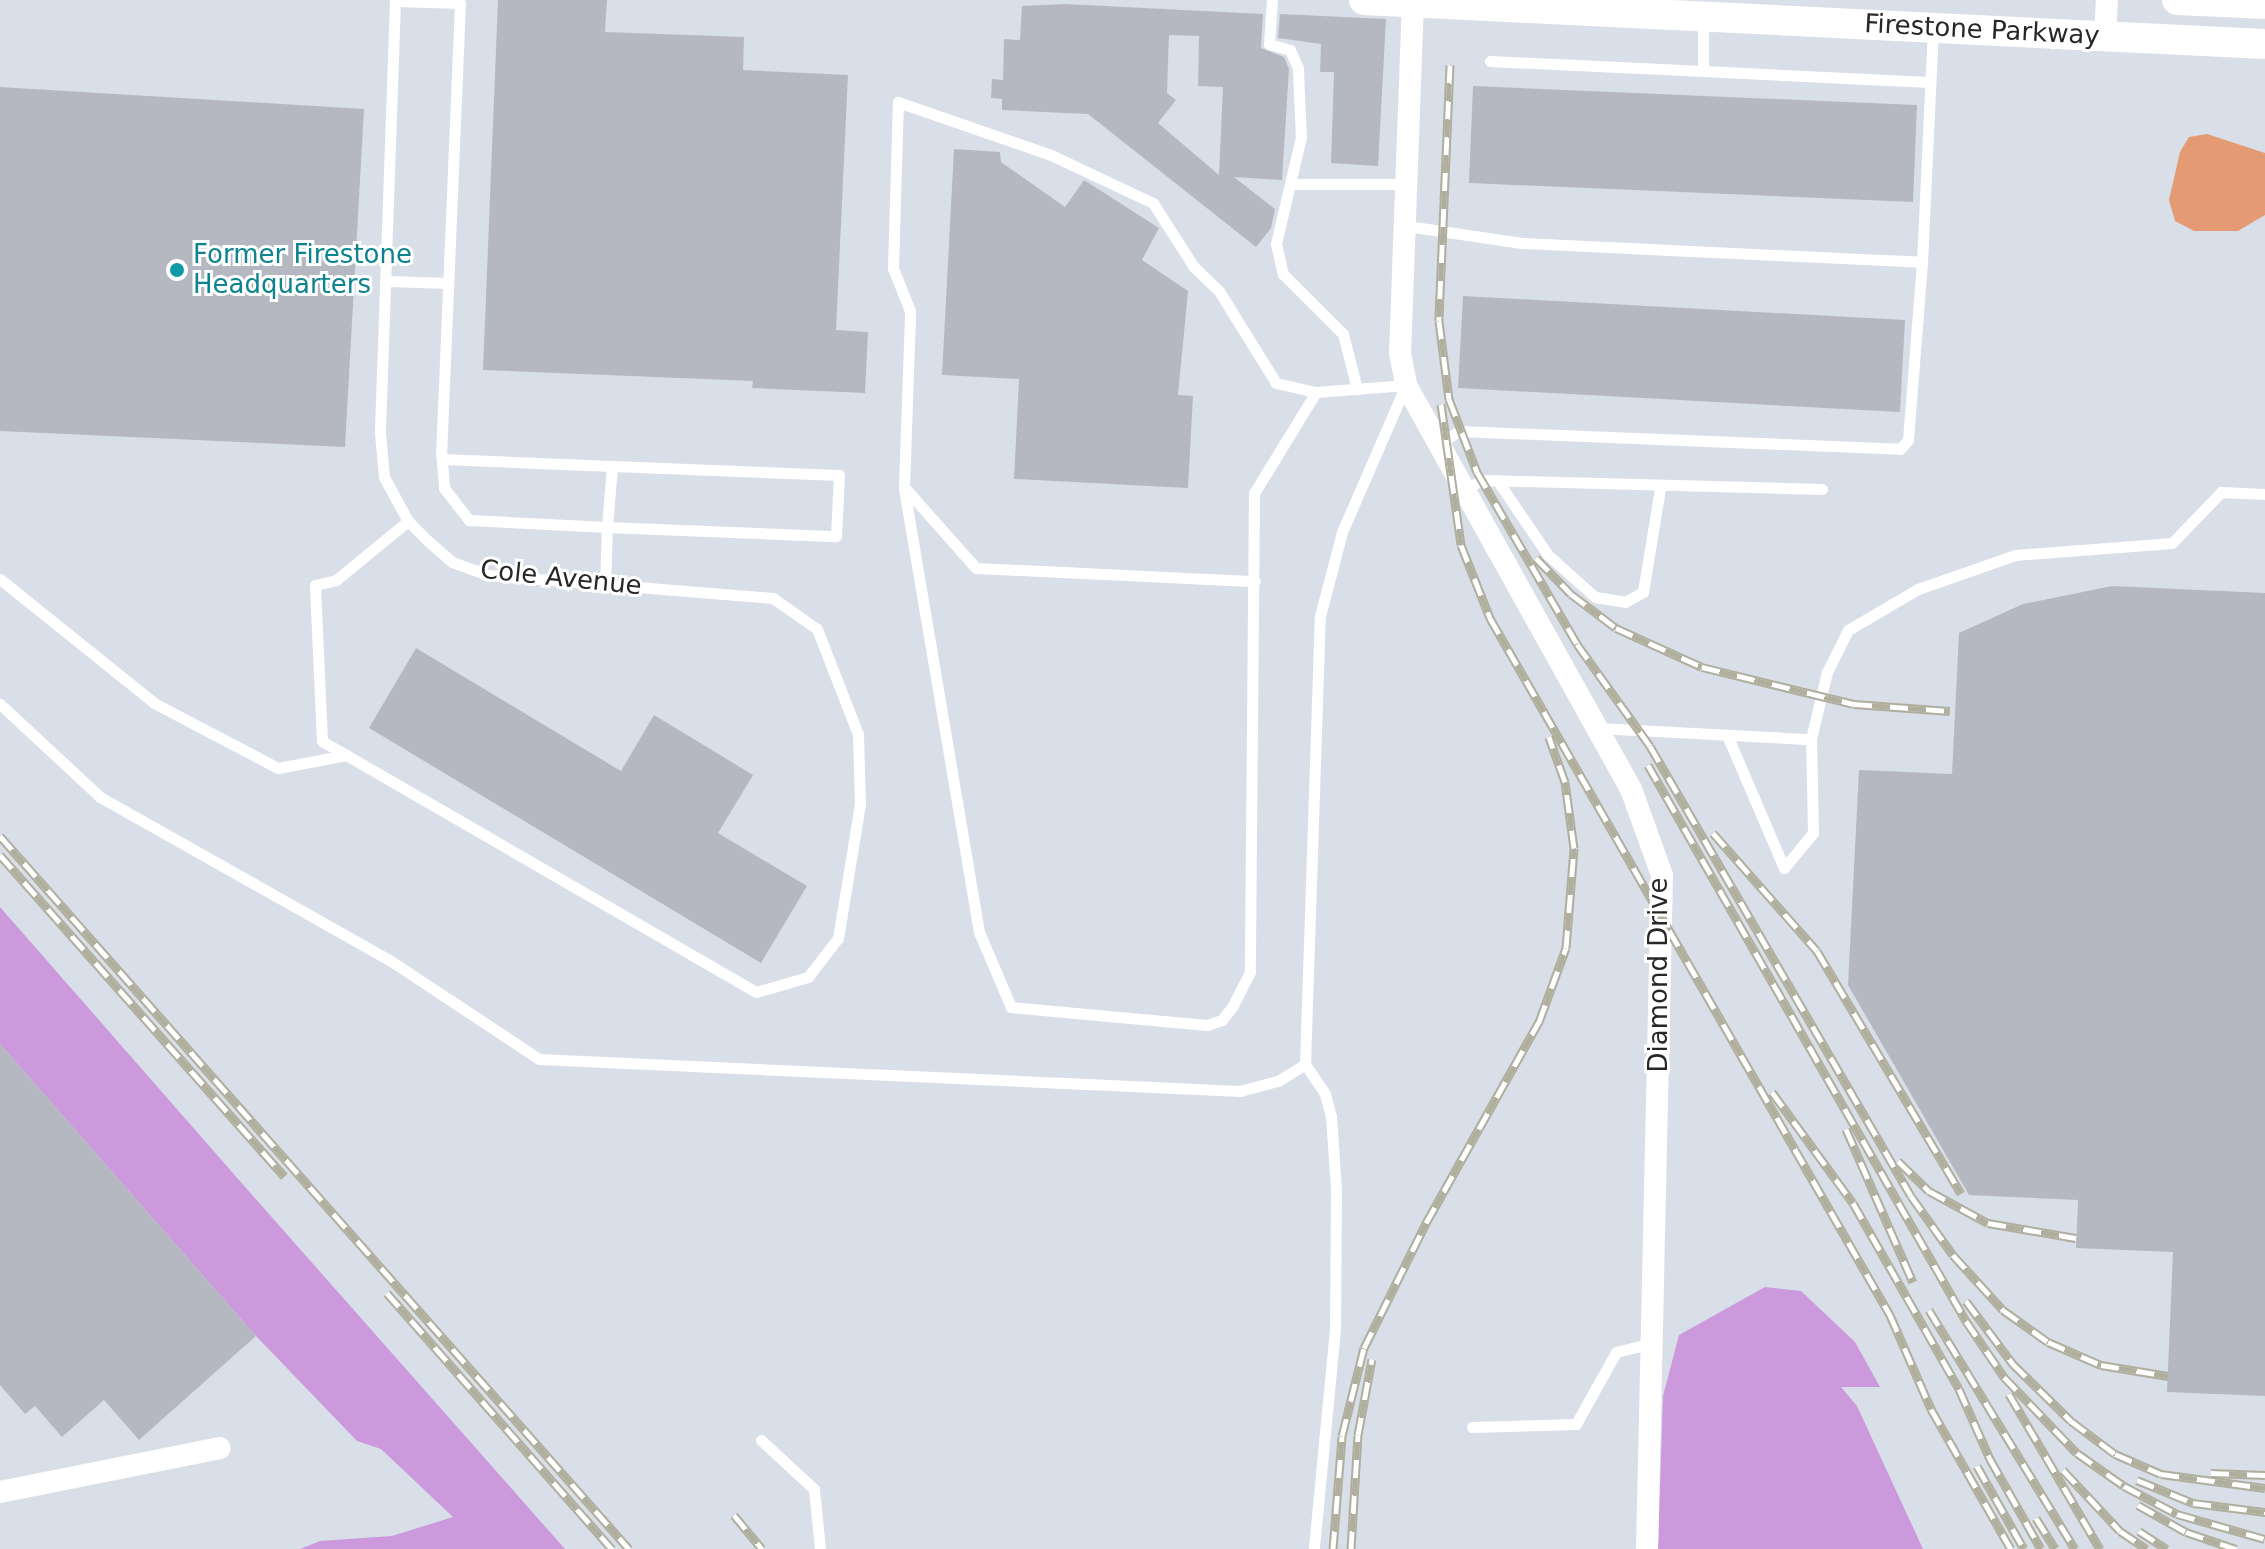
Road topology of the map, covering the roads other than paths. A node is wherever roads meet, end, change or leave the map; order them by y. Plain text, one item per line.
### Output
1 (395, 0) edge
2 (1272, 0) edge
3 (1364, 0) edge
4 (2107, 0) edge
5 (2177, 0) edge
6 (2232, 1) edge
7 (1413, 2) edge
8 (2265, 4) edge
9 (1704, 7) edge
10 (1933, 27) junction
11 (2105, 37) junction
12 (2265, 44) edge
13 (1490, 61) dead end
14 (1703, 71) junction
15 (1930, 82) junction
16 (1292, 184) junction
17 (1408, 184) junction
18 (1407, 226) junction
19 (1922, 262) junction
20 (387, 281) junction
21 (448, 283) junction
22 (1406, 385) junction
23 (1357, 389) junction
24 (1316, 392) junction
25 (1437, 445) junction
26 (442, 459) junction
27 (612, 466) junction
28 (1497, 480) junction
29 (904, 487) junction
30 (1660, 488) junction
31 (1822, 489) dead end
32 (1462, 490) junction
33 (2265, 494) edge
34 (408, 521) junction
35 (607, 527) junction
36 (0, 579) edge
37 (1255, 581) junction
38 (605, 585) junction
39 (0, 704) edge
40 (1598, 728) junction
41 (1727, 735) junction
42 (1811, 739) junction
43 (347, 755) junction
44 (1305, 1064) junction
45 (1653, 1343) junction
46 (1472, 1427) dead end
47 (761, 1440) dead end
48 (220, 1448) dead end
49 (0, 1492) edge
50 (820, 1549) edge
51 (1314, 1549) edge
52 (1647, 1549) edge

1 - 20 lane, Cole Avenue
1 - 21 lane
2 - 16 lane
3 - 7 street, Firestone Parkway
4 - 11 street
5 - 6 street
6 - 8 street
7 - 9 street, Firestone Parkway
7 - 17 street, Diamond Drive
9 - 10 street, Firestone Parkway
9 - 14 lane
10 - 11 street, Firestone Parkway
10 - 15 lane
11 - 12 street, Firestone Parkway
13 - 14 lane
14 - 15 lane
15 - 19 lane
16 - 17 lane
16 - 23 lane
17 - 18 street, Diamond Drive
18 - 19 lane
18 - 22 street, Diamond Drive
19 - 25 lane
20 - 21 lane
20 - 34 lane, Cole Avenue
21 - 26 lane
22 - 23 lane
22 - 25 street, Diamond Drive
22 - 44 lane
23 - 24 lane
24 - 29 lane
24 - 37 lane
25 - 32 street, Diamond Drive
26 - 27 lane
26 - 35 lane
27 - 35 lane
27 - 35 lane
28 - 30 lane
28 - 30 lane
28 - 32 lane
29 - 37 lane
29 - 37 lane
30 - 31 lane
32 - 40 street, Diamond Drive
33 - 42 lane
34 - 38 lane, Cole Avenue
34 - 43 lane
35 - 38 lane
36 - 43 lane
38 - 43 lane, Cole Avenue
39 - 44 lane
40 - 41 lane
40 - 45 street, Diamond Drive
41 - 42 lane
41 - 42 lane
44 - 51 lane
45 - 46 lane
45 - 52 street, Diamond Drive
47 - 50 lane
48 - 49 street

